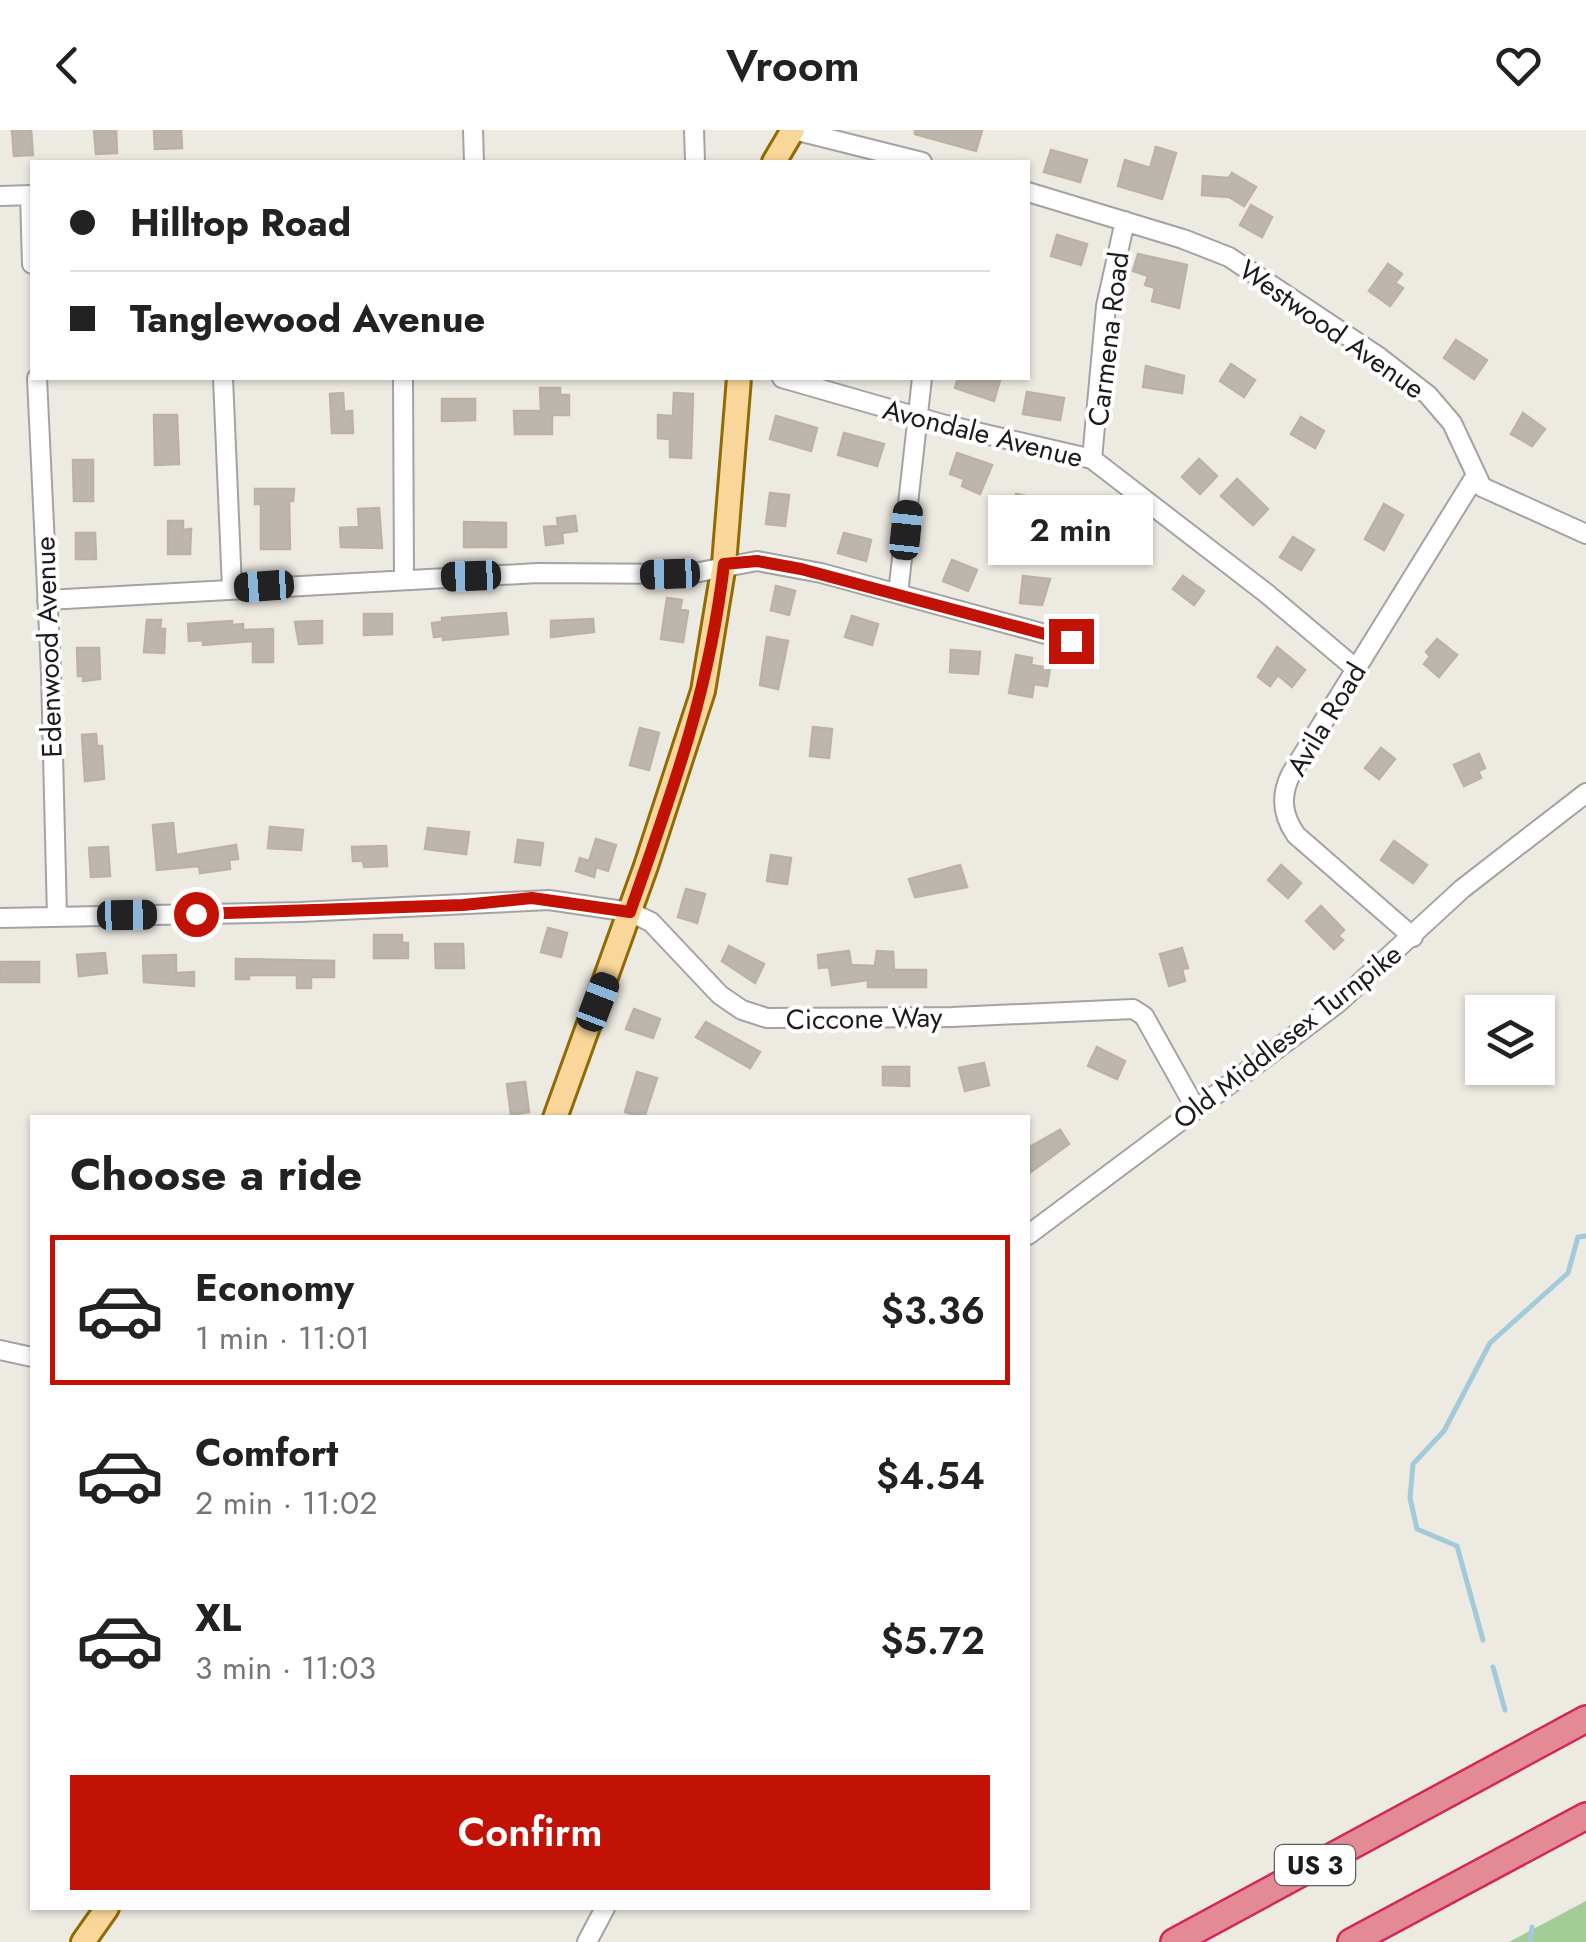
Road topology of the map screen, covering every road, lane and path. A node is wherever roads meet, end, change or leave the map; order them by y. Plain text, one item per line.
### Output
1 (473, 130) edge
2 (694, 130) edge
3 (794, 130) edge
4 (474, 160) edge
5 (695, 160) edge
6 (775, 160) edge
7 (914, 160) edge
8 (1030, 193) edge
9 (30, 195) edge
10 (0, 196) edge
11 (1125, 221) junction
12 (37, 380) edge
13 (224, 380) edge
14 (403, 380) edge
15 (739, 380) edge
16 (789, 380) edge
17 (922, 380) edge
18 (918, 417) junction
19 (1092, 458) junction
20 (1476, 476) junction
21 (1586, 534) edge
22 (724, 564) junction
23 (404, 578) junction
24 (232, 588) junction
25 (898, 594) junction
26 (47, 600) junction
27 (1071, 641) dead end
28 (1355, 668) junction
29 (1586, 793) edge
30 (630, 912) junction
31 (57, 917) junction
32 (0, 918) edge
33 (1412, 937) junction
34 (1196, 1109) junction
35 (556, 1115) edge
36 (1030, 1233) edge
37 (0, 1350) edge
38 (30, 1357) edge
39 (1586, 1719) edge
40 (1586, 1816) edge
41 (107, 1910) edge
42 (604, 1910) edge
43 (83, 1942) edge
44 (587, 1942) edge
45 (1174, 1942) edge
46 (1351, 1942) edge

1 - 4 street
2 - 5 street
3 - 6 main road
3 - 7 street
8 - 11 street, Westwood Avenue
9 - 10 street
11 - 19 street, Carmena Road
11 - 20 street, Westwood Avenue
12 - 26 street, Edenwood Avenue
13 - 24 street
14 - 23 street
15 - 22 main road
16 - 18 street, Avondale Avenue
17 - 18 street
18 - 19 street, Avondale Avenue
18 - 25 street
19 - 28 street, Avondale Avenue
20 - 21 street, Westwood Avenue
20 - 28 street, Avila Road
22 - 23 street
22 - 25 street
22 - 30 main road
23 - 24 street
24 - 26 street
25 - 27 street
26 - 31 street, Edenwood Avenue
28 - 33 street, Avila Road
29 - 33 street, Old Middlesex Turnpike
30 - 31 street
30 - 34 street, Ciccone Way
30 - 35 main road
31 - 32 street
33 - 34 street, Old Middlesex Turnpike
34 - 36 street, Old Middlesex Turnpike
37 - 38 street
39 - 45 highway, US 3
40 - 46 highway
41 - 43 main road
42 - 44 street

